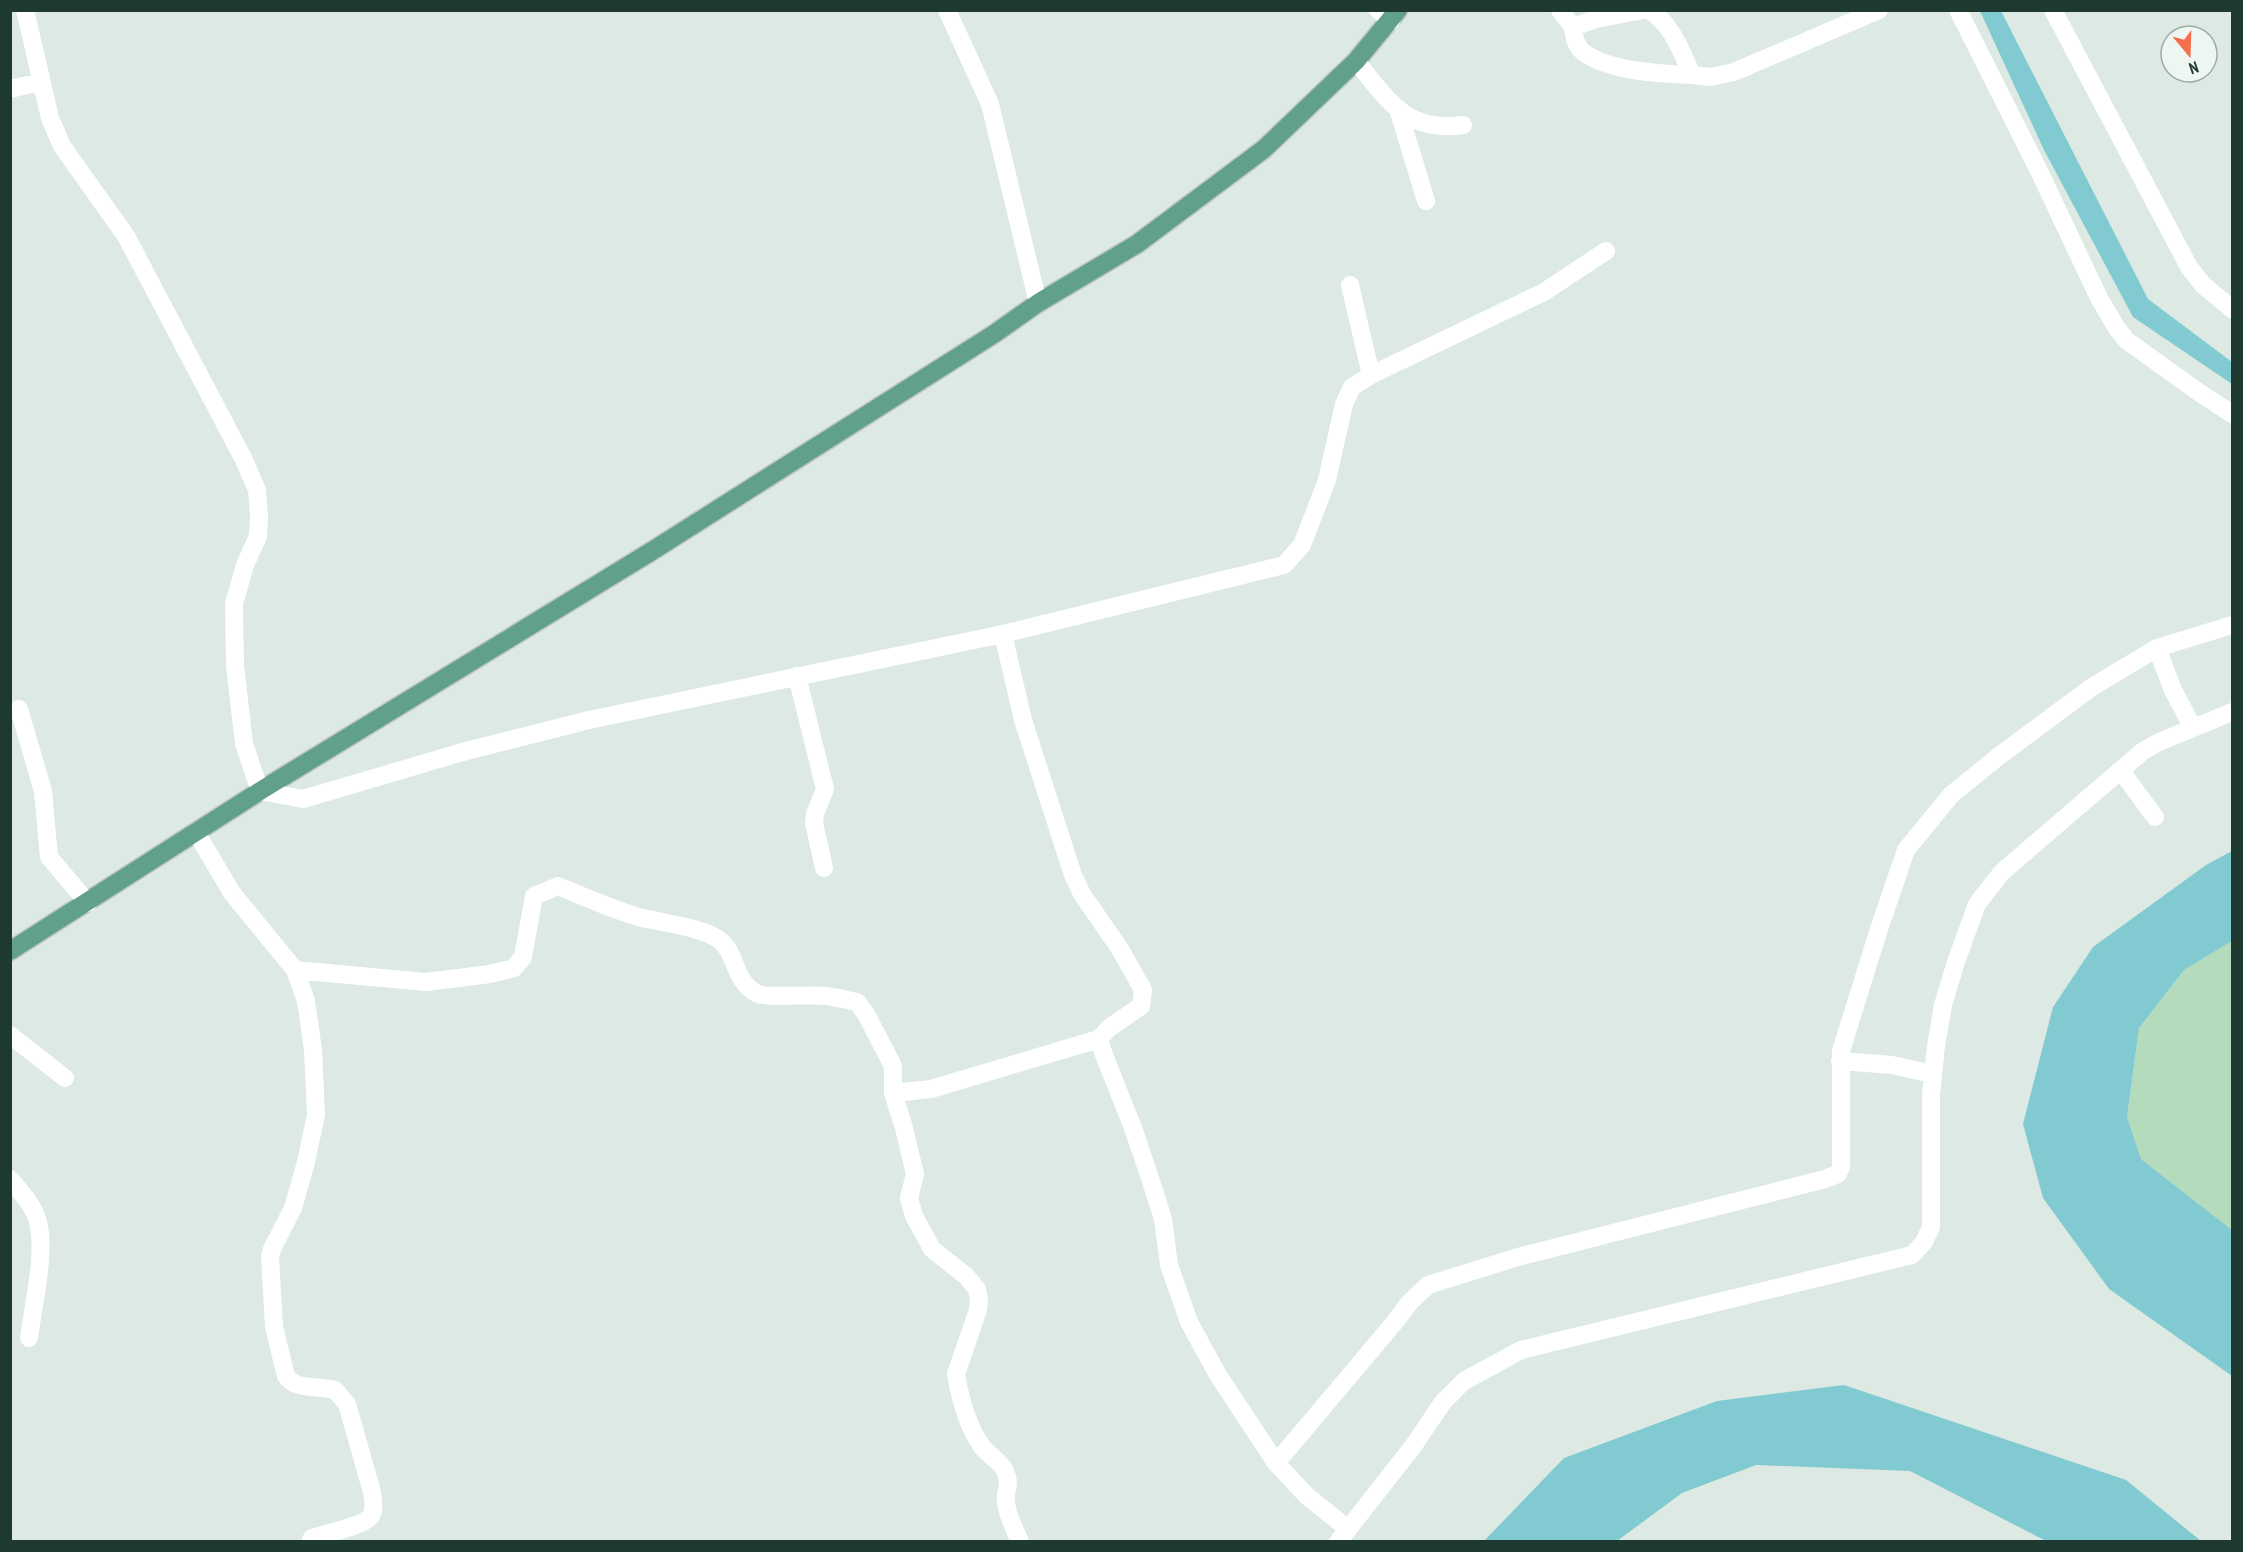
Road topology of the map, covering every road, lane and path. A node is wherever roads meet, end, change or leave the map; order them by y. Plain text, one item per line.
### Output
1 (25, 10) edge
2 (947, 10) edge
3 (1560, 10) edge
4 (1643, 10) edge
5 (1649, 10) edge
6 (1879, 10) edge
7 (1958, 10) edge
8 (2053, 10) edge
9 (1389, 14) edge
10 (1573, 27) junction
11 (1356, 61) junction
12 (1692, 75) junction
13 (41, 82) junction
14 (10, 89) edge
15 (1398, 108) junction
16 (1463, 125) dead end
17 (1426, 201) dead end
18 (1606, 251) dead end
19 (1350, 285) dead end
20 (1038, 303) junction
21 (2232, 308) edge
22 (1371, 375) junction
23 (2232, 414) edge
24 (2232, 625) edge
25 (1003, 634) junction
26 (2160, 655) junction
27 (797, 676) junction
28 (19, 709) dead end
29 (2232, 712) edge
30 (2193, 728) junction
31 (2121, 771) junction
32 (260, 791) junction
33 (2155, 817) dead end
34 (196, 832) junction
35 (824, 868) dead end
36 (88, 903) junction
37 (10, 951) edge
38 (296, 970) junction
39 (10, 1035) edge
40 (1100, 1039) junction
41 (1846, 1061) junction
42 (1933, 1074) junction
43 (65, 1078) dead end
44 (893, 1093) junction
45 (10, 1179) edge
46 (29, 1338) dead end
47 (1276, 1463) junction
48 (1343, 1535) edge
49 (310, 1542) edge
50 (1020, 1542) edge

1 - 13 street
2 - 20 street
3 - 10 street
4 - 10 street
5 - 12 street
6 - 12 street
7 - 23 street
8 - 21 street
9 - 11 main road
10 - 12 street
11 - 15 street
11 - 20 main road
13 - 14 street
13 - 32 street
15 - 16 street
15 - 17 street
18 - 22 street
19 - 22 street
20 - 32 main road
22 - 25 street
24 - 26 street
25 - 27 street
25 - 40 street
26 - 30 street
26 - 41 street
27 - 32 street
27 - 35 street
28 - 36 street
29 - 30 street
30 - 31 street
31 - 33 street
31 - 42 street
32 - 34 main road
34 - 36 main road
34 - 38 street
36 - 37 main road
38 - 44 street
38 - 49 street
39 - 43 street
40 - 44 street
40 - 47 street
41 - 42 street
41 - 47 street
42 - 48 street
44 - 50 street
45 - 46 street
47 - 48 street

